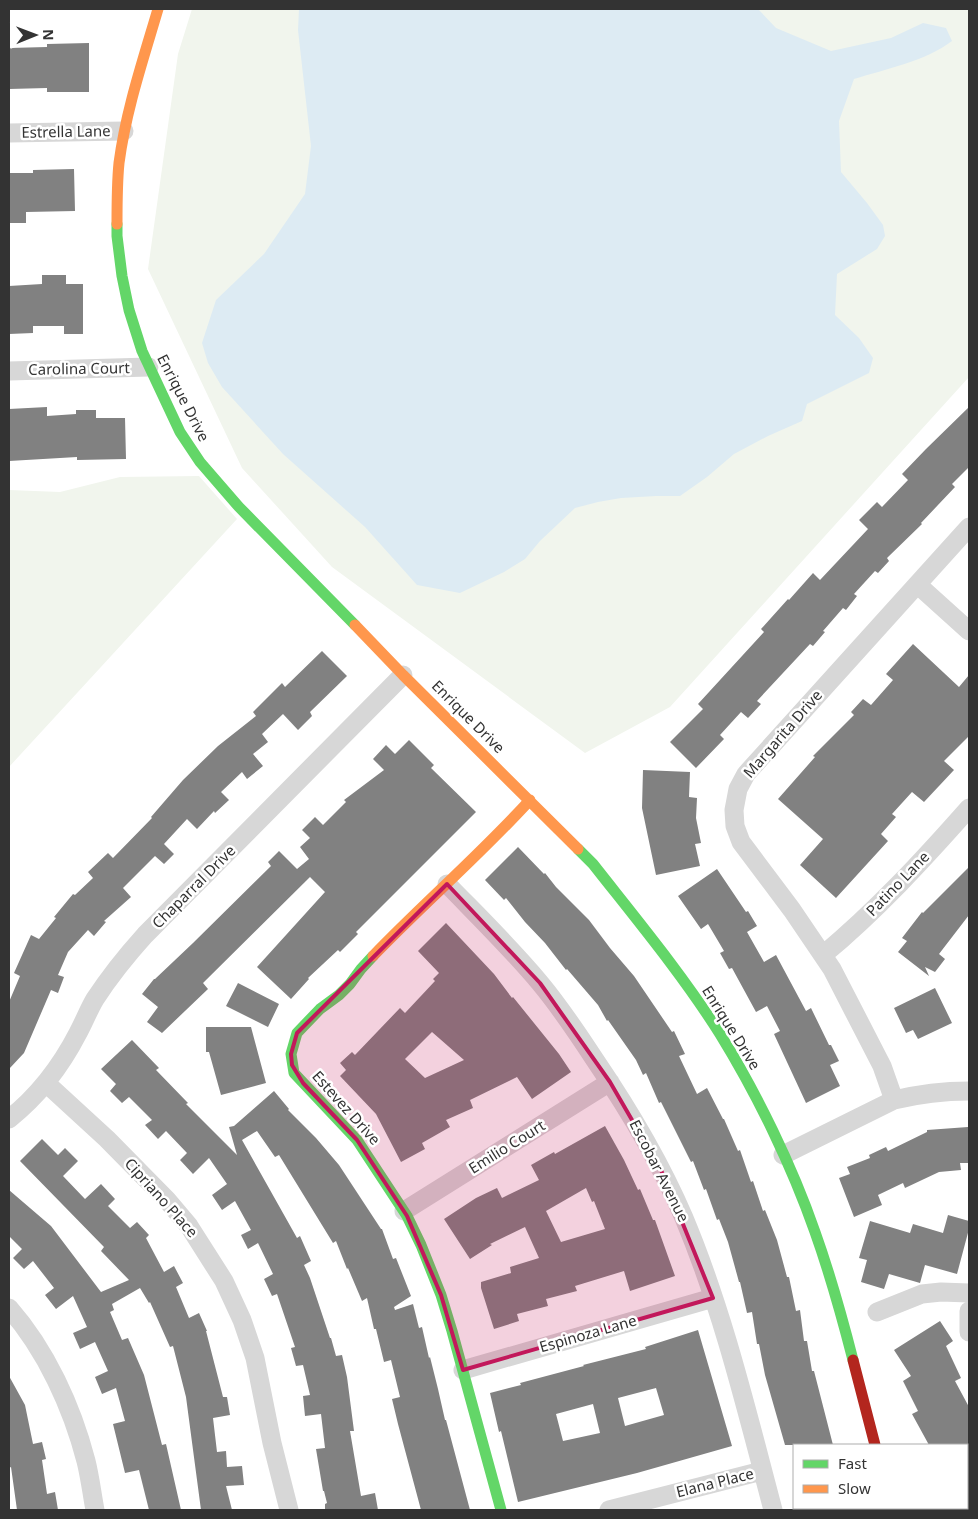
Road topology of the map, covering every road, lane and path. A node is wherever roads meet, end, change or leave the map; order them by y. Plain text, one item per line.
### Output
1 (158, 9) edge
2 (124, 131) junction
3 (9, 133) edge
4 (149, 367) junction
5 (9, 370) edge
6 (969, 528) edge
7 (918, 586) junction
8 (969, 631) edge
9 (404, 675) junction
10 (530, 800) junction
11 (969, 808) edge
12 (447, 884) junction
13 (823, 955) junction
14 (610, 1082) junction
15 (46, 1083) junction
16 (969, 1091) edge
17 (894, 1100) junction
18 (9, 1119) edge
19 (783, 1155) junction
20 (404, 1211) junction
21 (969, 1293) edge
22 (713, 1298) junction
23 (9, 1308) edge
24 (877, 1312) dead end
25 (969, 1312) edge
26 (969, 1332) edge
27 (463, 1370) junction
28 (875, 1444) edge
29 (762, 1471) junction
30 (95, 1510) edge
31 (289, 1510) edge
32 (501, 1510) edge
33 (608, 1510) edge
34 (773, 1510) edge

1 - 2 street, Enrique Drive
2 - 3 street, Estrella Lane
2 - 4 street, Enrique Drive
4 - 5 street, Carolina Court
4 - 9 street, Enrique Drive
6 - 7 street, Margarita Drive
7 - 8 street
7 - 13 street, Margarita Drive
9 - 10 street, Enrique Drive
9 - 15 street, Chaparral Drive
10 - 12 street, Estevez Drive
10 - 19 street, Enrique Drive
11 - 13 street, Patino Lane
12 - 14 street, Escobar Avenue
12 - 20 street, Estevez Drive
13 - 17 street, Margarita Drive
14 - 20 street, Emilio Court
14 - 22 street, Escobar Avenue
15 - 18 street, Chaparral Drive
15 - 31 street, Cipriano Place
16 - 17 street
17 - 19 street
19 - 28 street, Enrique Drive
20 - 27 street, Estevez Drive
21 - 24 street
22 - 27 street, Espinoza Lane
22 - 29 street, Escobar Avenue
23 - 30 street
25 - 26 street
27 - 32 street, Estevez Drive
29 - 33 street, Elana Place
29 - 34 street, Escobar Avenue

